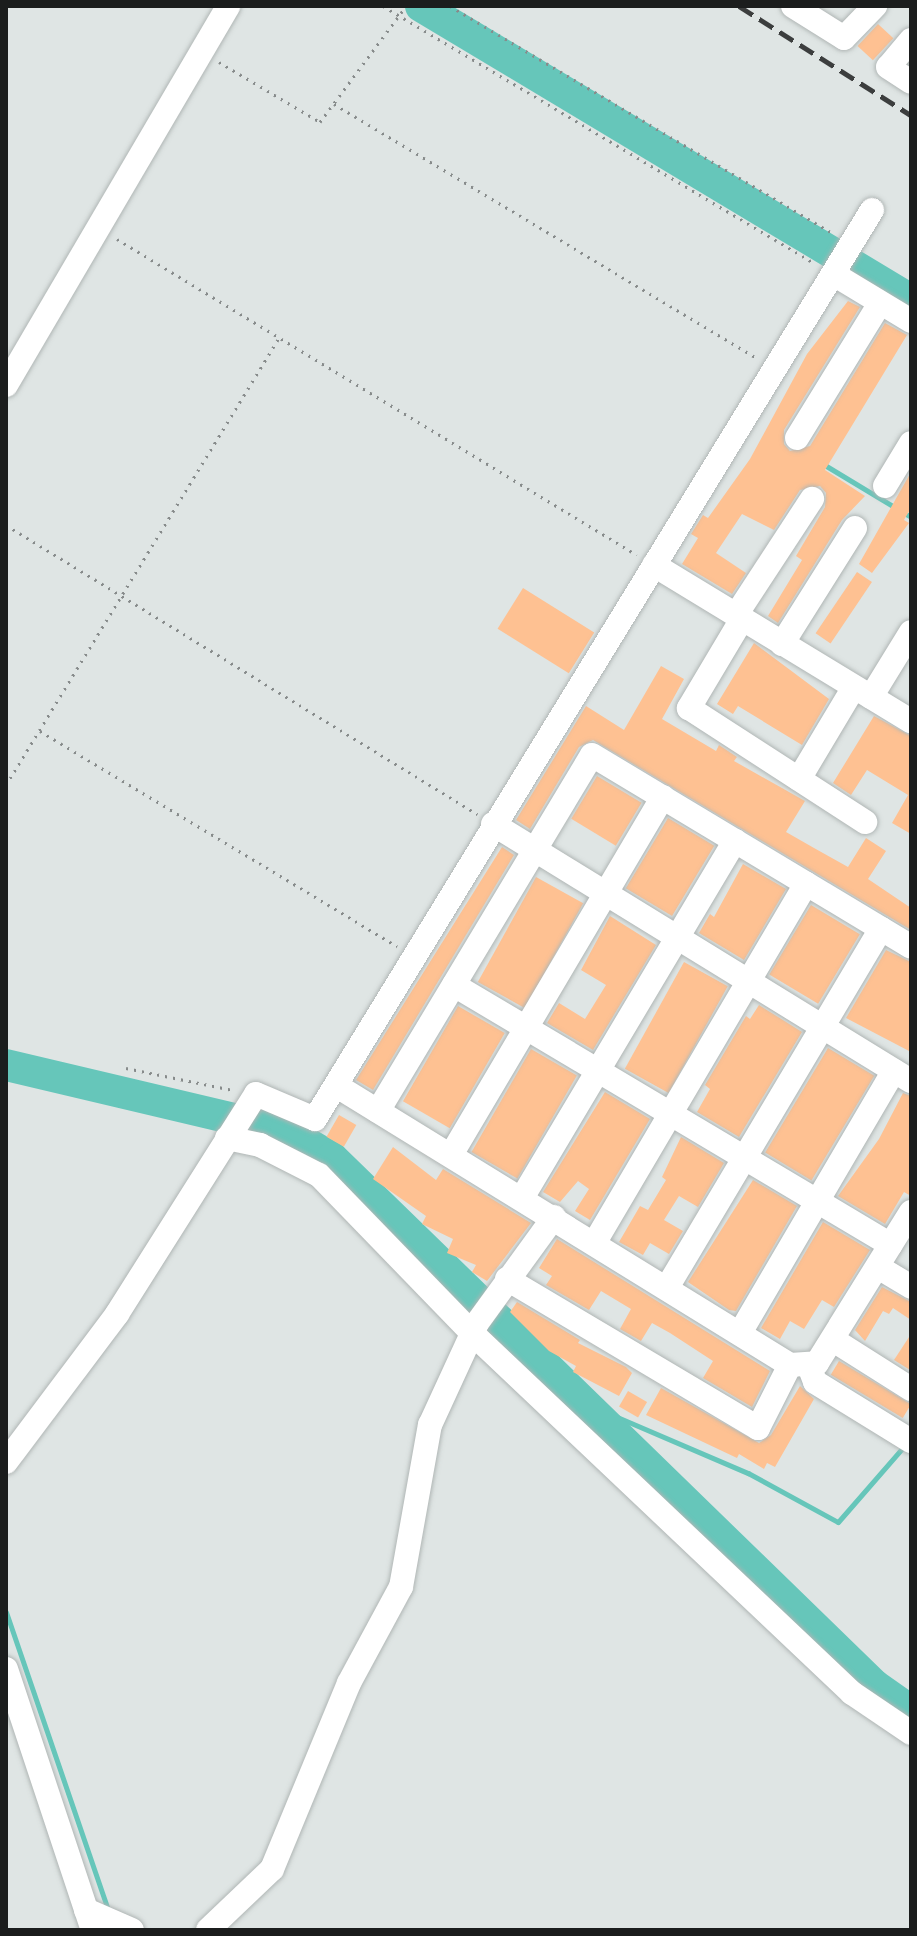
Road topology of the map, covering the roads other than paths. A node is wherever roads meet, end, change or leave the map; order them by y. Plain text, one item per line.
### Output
1 (228, 6) edge
2 (793, 6) edge
3 (875, 6) edge
4 (911, 40) edge
5 (911, 82) edge
6 (872, 210) dead end
7 (836, 272) junction
8 (880, 303) junction
9 (911, 321) edge
10 (6, 385) edge
11 (797, 438) dead end
12 (911, 443) edge
13 (885, 486) dead end
14 (812, 499) dead end
15 (855, 528) dead end
16 (654, 565) junction
17 (739, 617) junction
18 (911, 632) edge
19 (782, 644) junction
20 (862, 692) junction
21 (911, 721) edge
22 (799, 779) junction
23 (663, 797) junction
24 (865, 822) dead end
25 (493, 824) junction
26 (735, 841) junction
27 (535, 850) junction
28 (806, 884) junction
29 (605, 894) junction
30 (881, 929) junction
31 (677, 939) junction
32 (911, 947) edge
33 (748, 982) junction
34 (454, 985) junction
35 (525, 1028) junction
36 (823, 1028) junction
37 (599, 1071) junction
38 (903, 1076) edge
39 (337, 1086) junction
40 (378, 1111) junction
41 (671, 1114) junction
42 (240, 1118) junction
43 (451, 1155) junction
44 (745, 1158) junction
45 (522, 1198) junction
46 (818, 1201) junction
47 (911, 1212) edge
48 (554, 1217) junction
49 (595, 1242) junction
50 (891, 1245) junction
51 (878, 1267) junction
52 (507, 1279) junction
53 (668, 1286) junction
54 (911, 1287) edge
55 (475, 1328) junction
56 (740, 1333) junction
57 (835, 1341) junction
58 (800, 1366) junction
59 (911, 1389) edge
60 (904, 1437) edge
61 (6, 1462) edge
62 (6, 1669) edge
63 (911, 1733) edge
64 (89, 1920) edge
65 (132, 1930) edge
66 (208, 1930) edge

1 - 10 street
2 - 3 street
4 - 5 street
6 - 7 street
7 - 8 street
7 - 16 street
8 - 9 street
8 - 11 street
12 - 13 street
14 - 17 street
15 - 19 street
16 - 17 street
16 - 25 street
17 - 19 street
17 - 22 street
18 - 20 street
19 - 20 street
20 - 21 street
20 - 22 street
22 - 24 street
23 - 26 street
23 - 27 street
23 - 29 street
25 - 27 street
25 - 39 street
26 - 28 street
26 - 31 street
27 - 29 street
27 - 34 street
28 - 30 street
28 - 33 street
29 - 31 street
29 - 35 street
30 - 32 street
30 - 36 street
31 - 33 street
31 - 37 street
33 - 36 street
33 - 41 street
34 - 35 street
34 - 40 street
35 - 37 street
35 - 43 street
36 - 38 street
36 - 44 street
37 - 41 street
37 - 45 street
38 - 46 street
39 - 40 street
39 - 42 street
40 - 43 street
41 - 44 street
41 - 49 street
42 - 55 street
42 - 61 street
43 - 45 street
44 - 46 street
44 - 53 street
45 - 48 street
46 - 50 street
46 - 56 street
47 - 50 street
48 - 49 street
48 - 52 street
49 - 53 street
50 - 51 street
51 - 54 street
51 - 57 street
52 - 55 street
52 - 58 street
53 - 56 street
55 - 63 street
55 - 66 street
56 - 58 street
57 - 58 street
57 - 59 street
58 - 60 street
62 - 64 street
64 - 65 street

